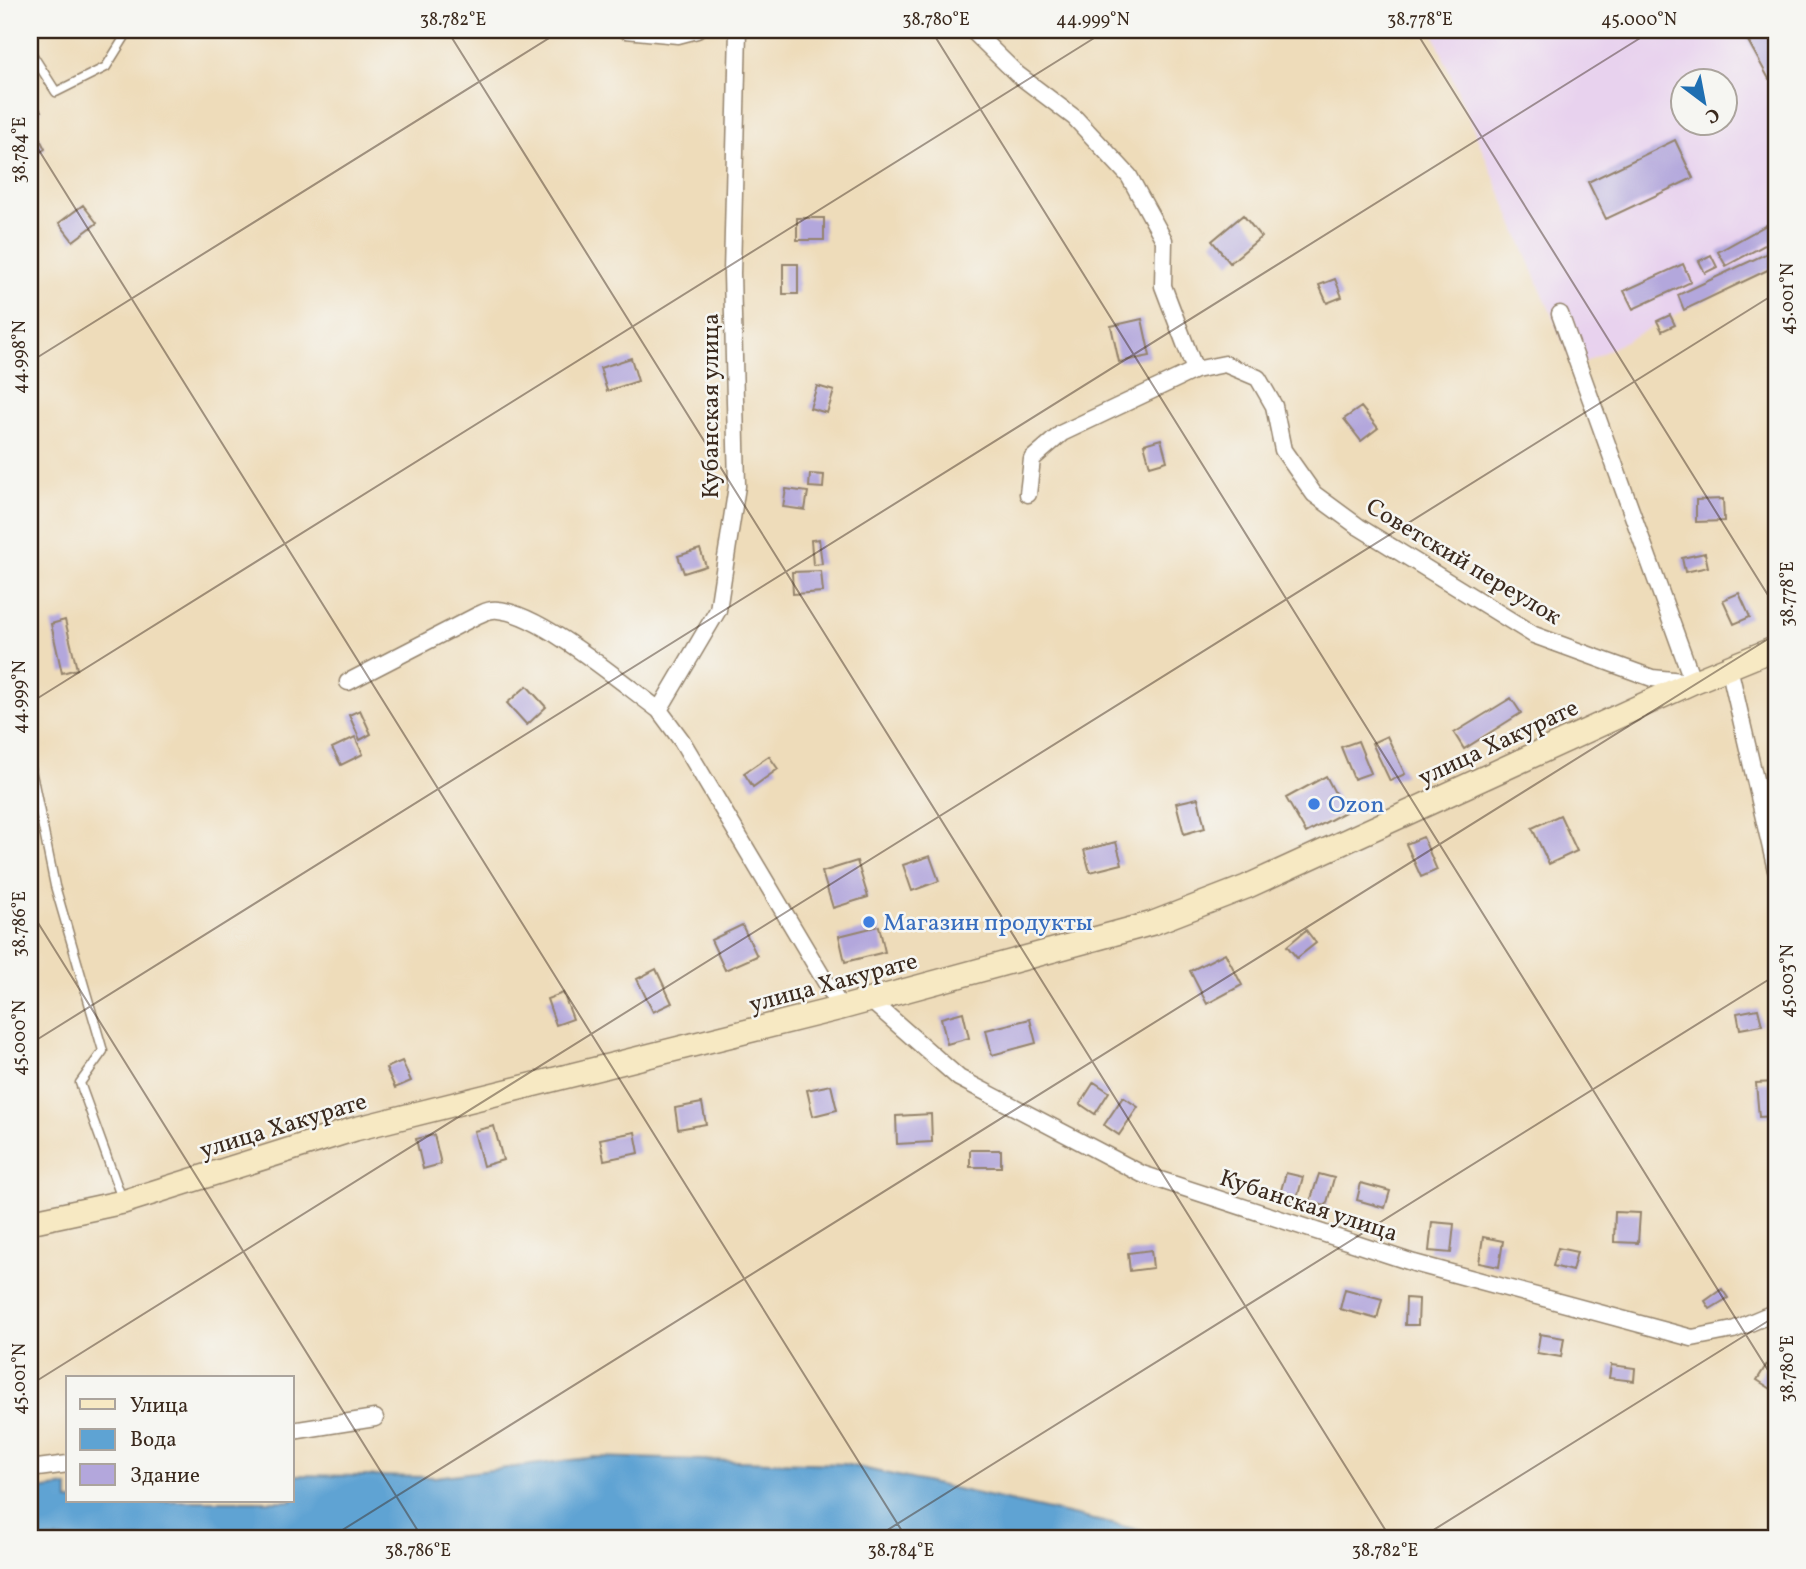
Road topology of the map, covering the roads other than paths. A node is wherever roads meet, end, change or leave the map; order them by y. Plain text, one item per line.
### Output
1 (129, 30) edge
2 (626, 30) edge
3 (697, 30) edge
4 (738, 30) edge
5 (972, 30) edge
6 (30, 51) edge
7 (1560, 314) dead end
8 (1195, 370) junction
9 (1028, 494) dead end
10 (1776, 648) edge
11 (1729, 667) junction
12 (348, 682) dead end
13 (1693, 682) junction
14 (659, 710) junction
15 (30, 764) edge
16 (1776, 870) edge
17 (869, 999) junction
18 (841, 1008) junction
19 (123, 1202) junction
20 (30, 1222) edge
21 (1776, 1312) edge
22 (375, 1418) dead end
23 (294, 1431) edge
24 (66, 1464) edge
25 (30, 1469) edge

1 - 6 lane
2 - 3 street
4 - 14 street, Кубанская улица
5 - 8 street
7 - 13 street
8 - 9 street, Советский переулок
8 - 13 street, Советский переулок
10 - 11 street, улица Хакурате
11 - 13 street, улица Хакурате
11 - 16 street
12 - 14 street
13 - 17 street, улица Хакурате
14 - 18 street
15 - 19 lane
17 - 18 street, улица Хакурате
17 - 21 street, Кубанская улица
18 - 19 street, улица Хакурате
19 - 20 street, улица Хакурате
22 - 23 street
24 - 25 street

